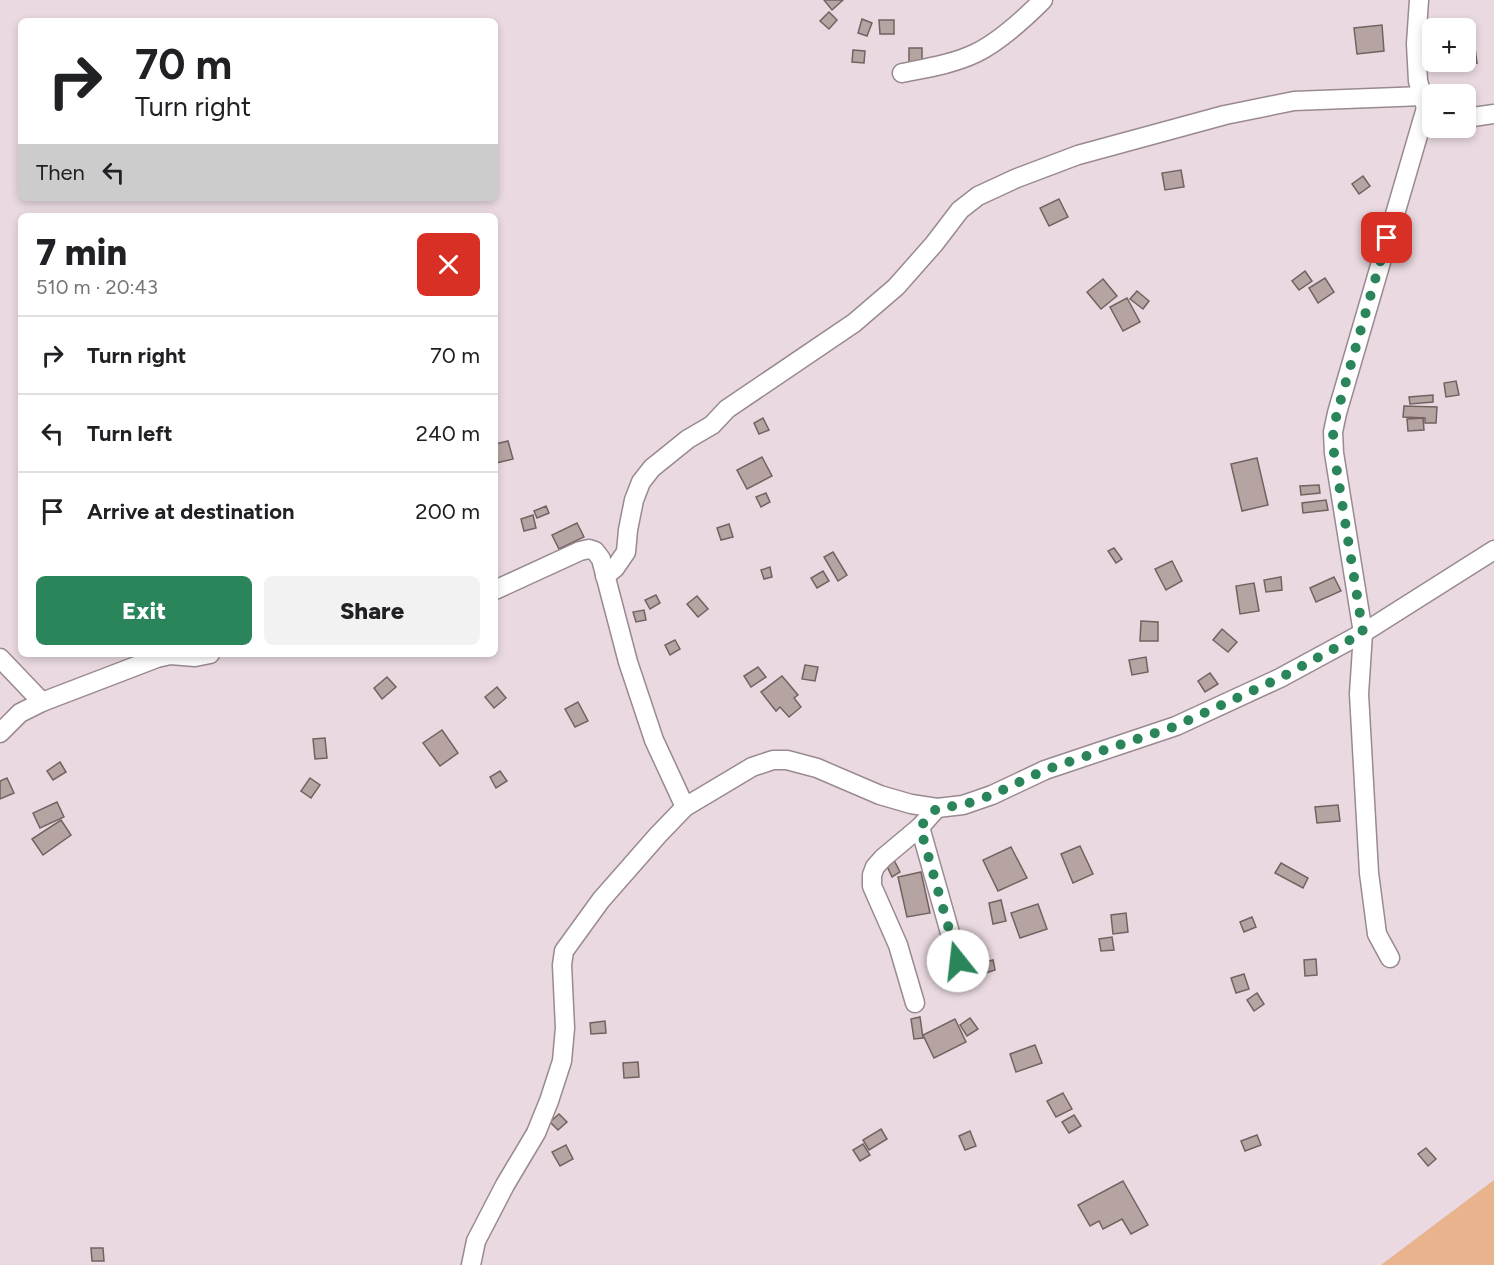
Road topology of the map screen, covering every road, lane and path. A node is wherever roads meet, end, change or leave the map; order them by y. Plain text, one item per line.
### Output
1 (1043, 0) edge
2 (1419, 0) edge
3 (903, 73) dead end
4 (1422, 93) edge
5 (1422, 107) edge
6 (1494, 114) edge
7 (1476, 117) edge
8 (1422, 124) edge
9 (1494, 550) edge
10 (605, 576) junction
11 (498, 589) edge
12 (1363, 633) junction
13 (162, 657) edge
14 (0, 658) edge
15 (42, 702) junction
16 (0, 733) edge
17 (685, 807) junction
18 (937, 808) junction
19 (920, 827) junction
20 (1390, 958) dead end
21 (958, 961) dead end
22 (915, 1003) dead end
23 (471, 1265) edge

1 - 3 street
2 - 4 street
5 - 10 street
6 - 7 street
8 - 12 street
9 - 12 street
10 - 11 street
10 - 17 street
12 - 18 street
12 - 20 street
13 - 15 street
14 - 15 street
15 - 16 street
17 - 18 street
17 - 23 street
18 - 19 street
19 - 21 street
19 - 22 street

